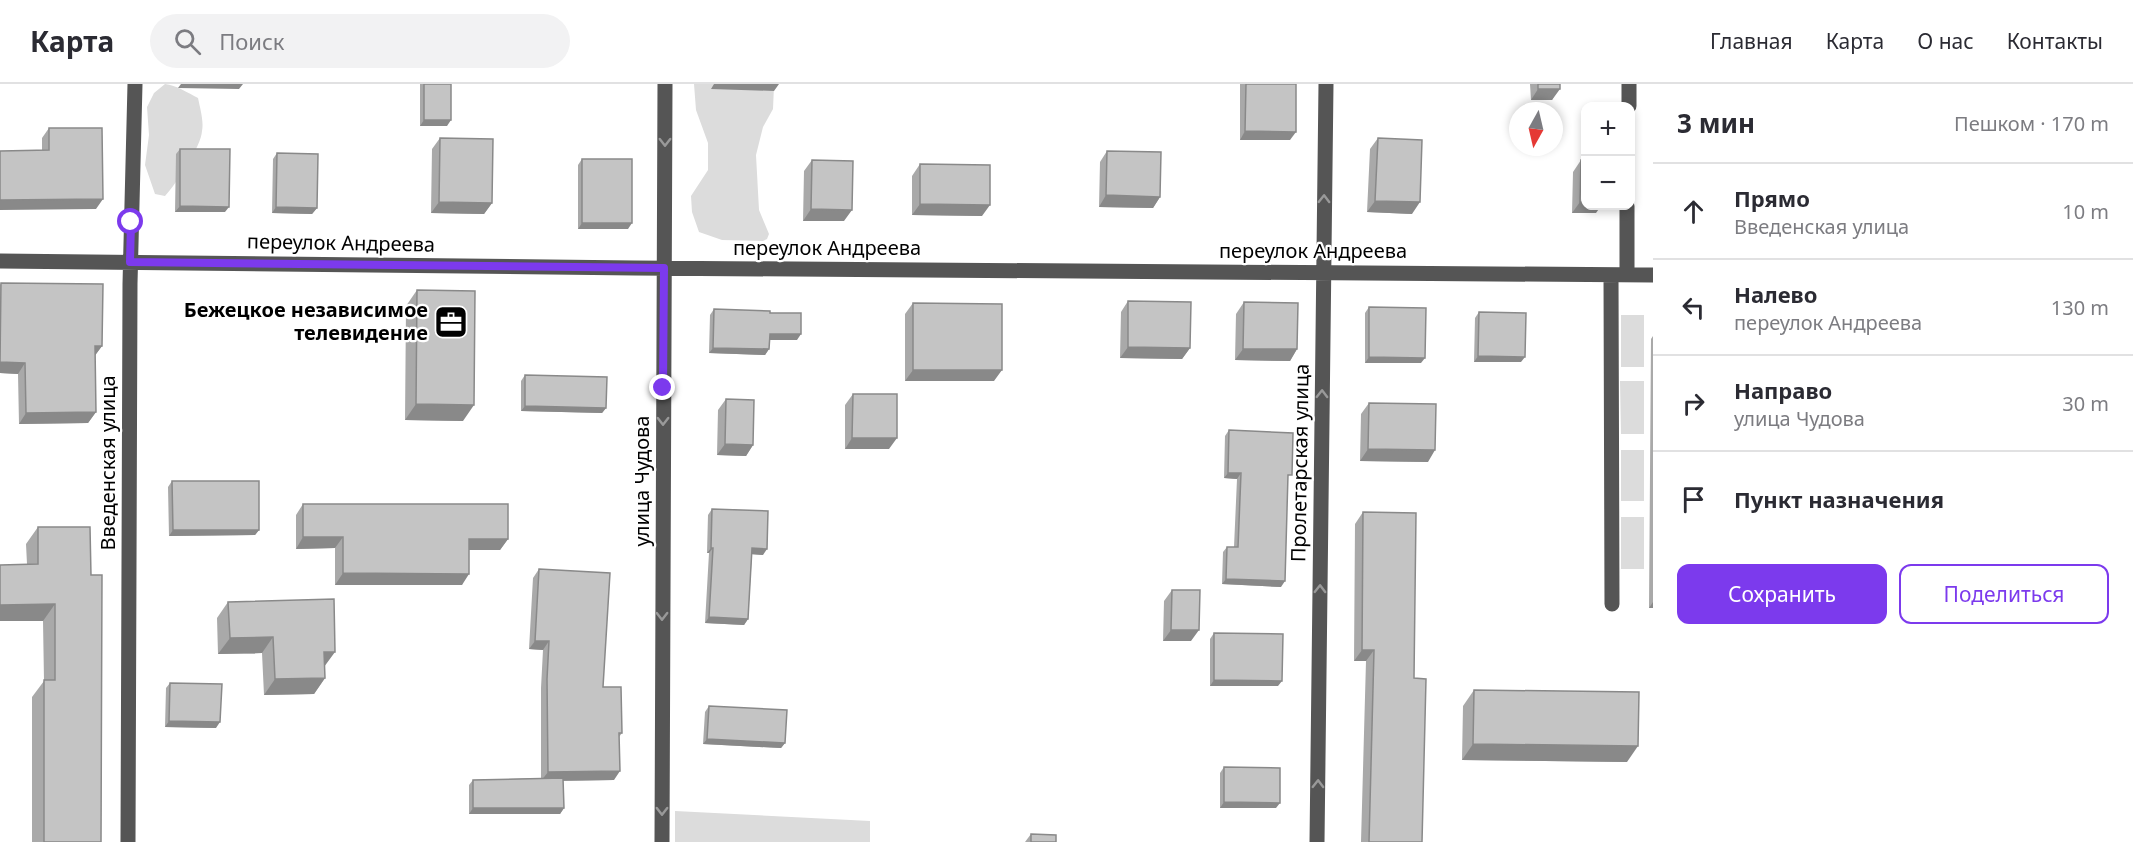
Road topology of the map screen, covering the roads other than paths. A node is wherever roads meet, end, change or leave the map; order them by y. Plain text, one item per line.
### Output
1 (135, 84) edge
2 (665, 84) edge
3 (1326, 84) edge
4 (1629, 84) edge
5 (1629, 102) edge
6 (1627, 210) edge
7 (0, 261) edge
8 (130, 262) junction
9 (664, 268) junction
10 (1324, 272) junction
11 (1619, 275) junction
12 (1653, 275) edge
13 (1612, 604) dead end
14 (128, 842) edge
15 (662, 842) edge
16 (1317, 842) edge

1 - 8 street, Введенская улица
2 -> 9 street, улица Чудова
10 -> 3 street, Пролетарская улица
4 - 5 street
6 - 11 street
7 - 8 street, переулок Андреева
8 - 9 street, переулок Андреева
8 - 14 street, Введенская улица
9 - 10 street, переулок Андреева
9 -> 15 street, улица Чудова
10 - 11 street, переулок Андреева
16 -> 10 street, Пролетарская улица
11 - 12 street, переулок Андреева
11 - 13 street

